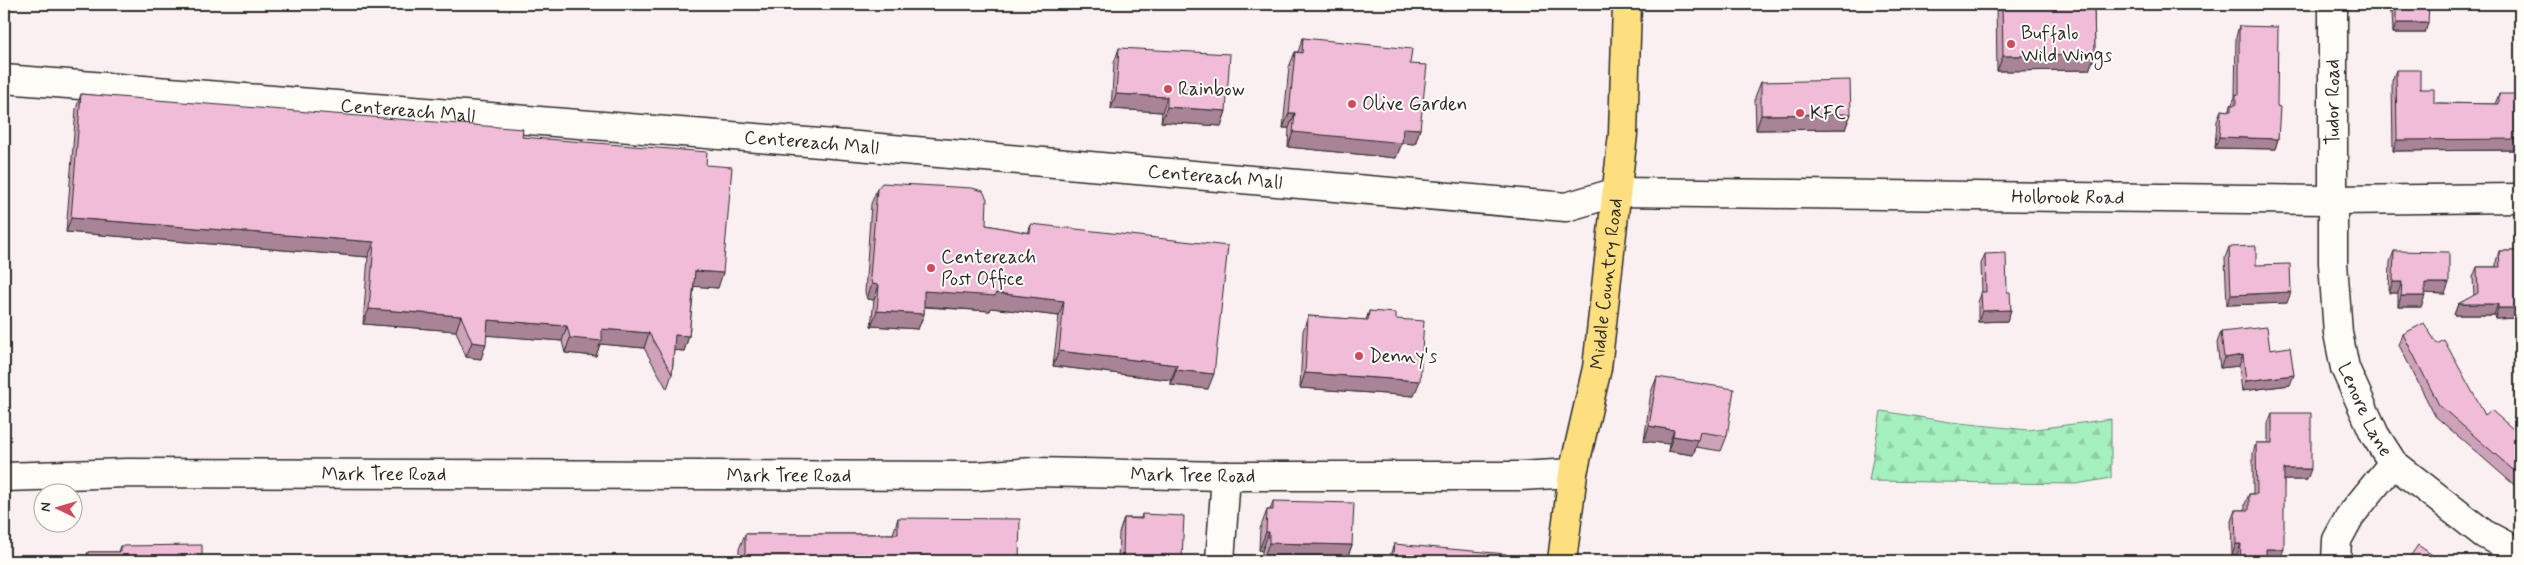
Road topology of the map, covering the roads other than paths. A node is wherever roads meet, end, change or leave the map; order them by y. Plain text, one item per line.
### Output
1 (1627, 4) edge
2 (2333, 4) edge
3 (4, 79) edge
4 (1617, 192) junction
5 (2520, 198) edge
6 (2333, 200) junction
7 (2393, 463) junction
8 (1573, 473) junction
9 (1226, 476) junction
10 (4, 477) edge
11 (2520, 553) edge
12 (1220, 561) edge
13 (1562, 561) edge
14 (2336, 561) edge

1 - 4 main road, Middle Country Road
2 - 6 street, Tudor Road
3 - 4 street, Centereach Mall
4 - 6 street, Holbrook Road
4 - 8 main road, Middle Country Road
5 - 6 street, Holbrook Road
6 - 7 street, Lenore Lane
7 - 11 street, Lenore Lane
7 - 14 street
8 - 9 street, Mark Tree Road
8 - 13 main road, Middle Country Road
9 - 10 street, Mark Tree Road
9 - 12 street

